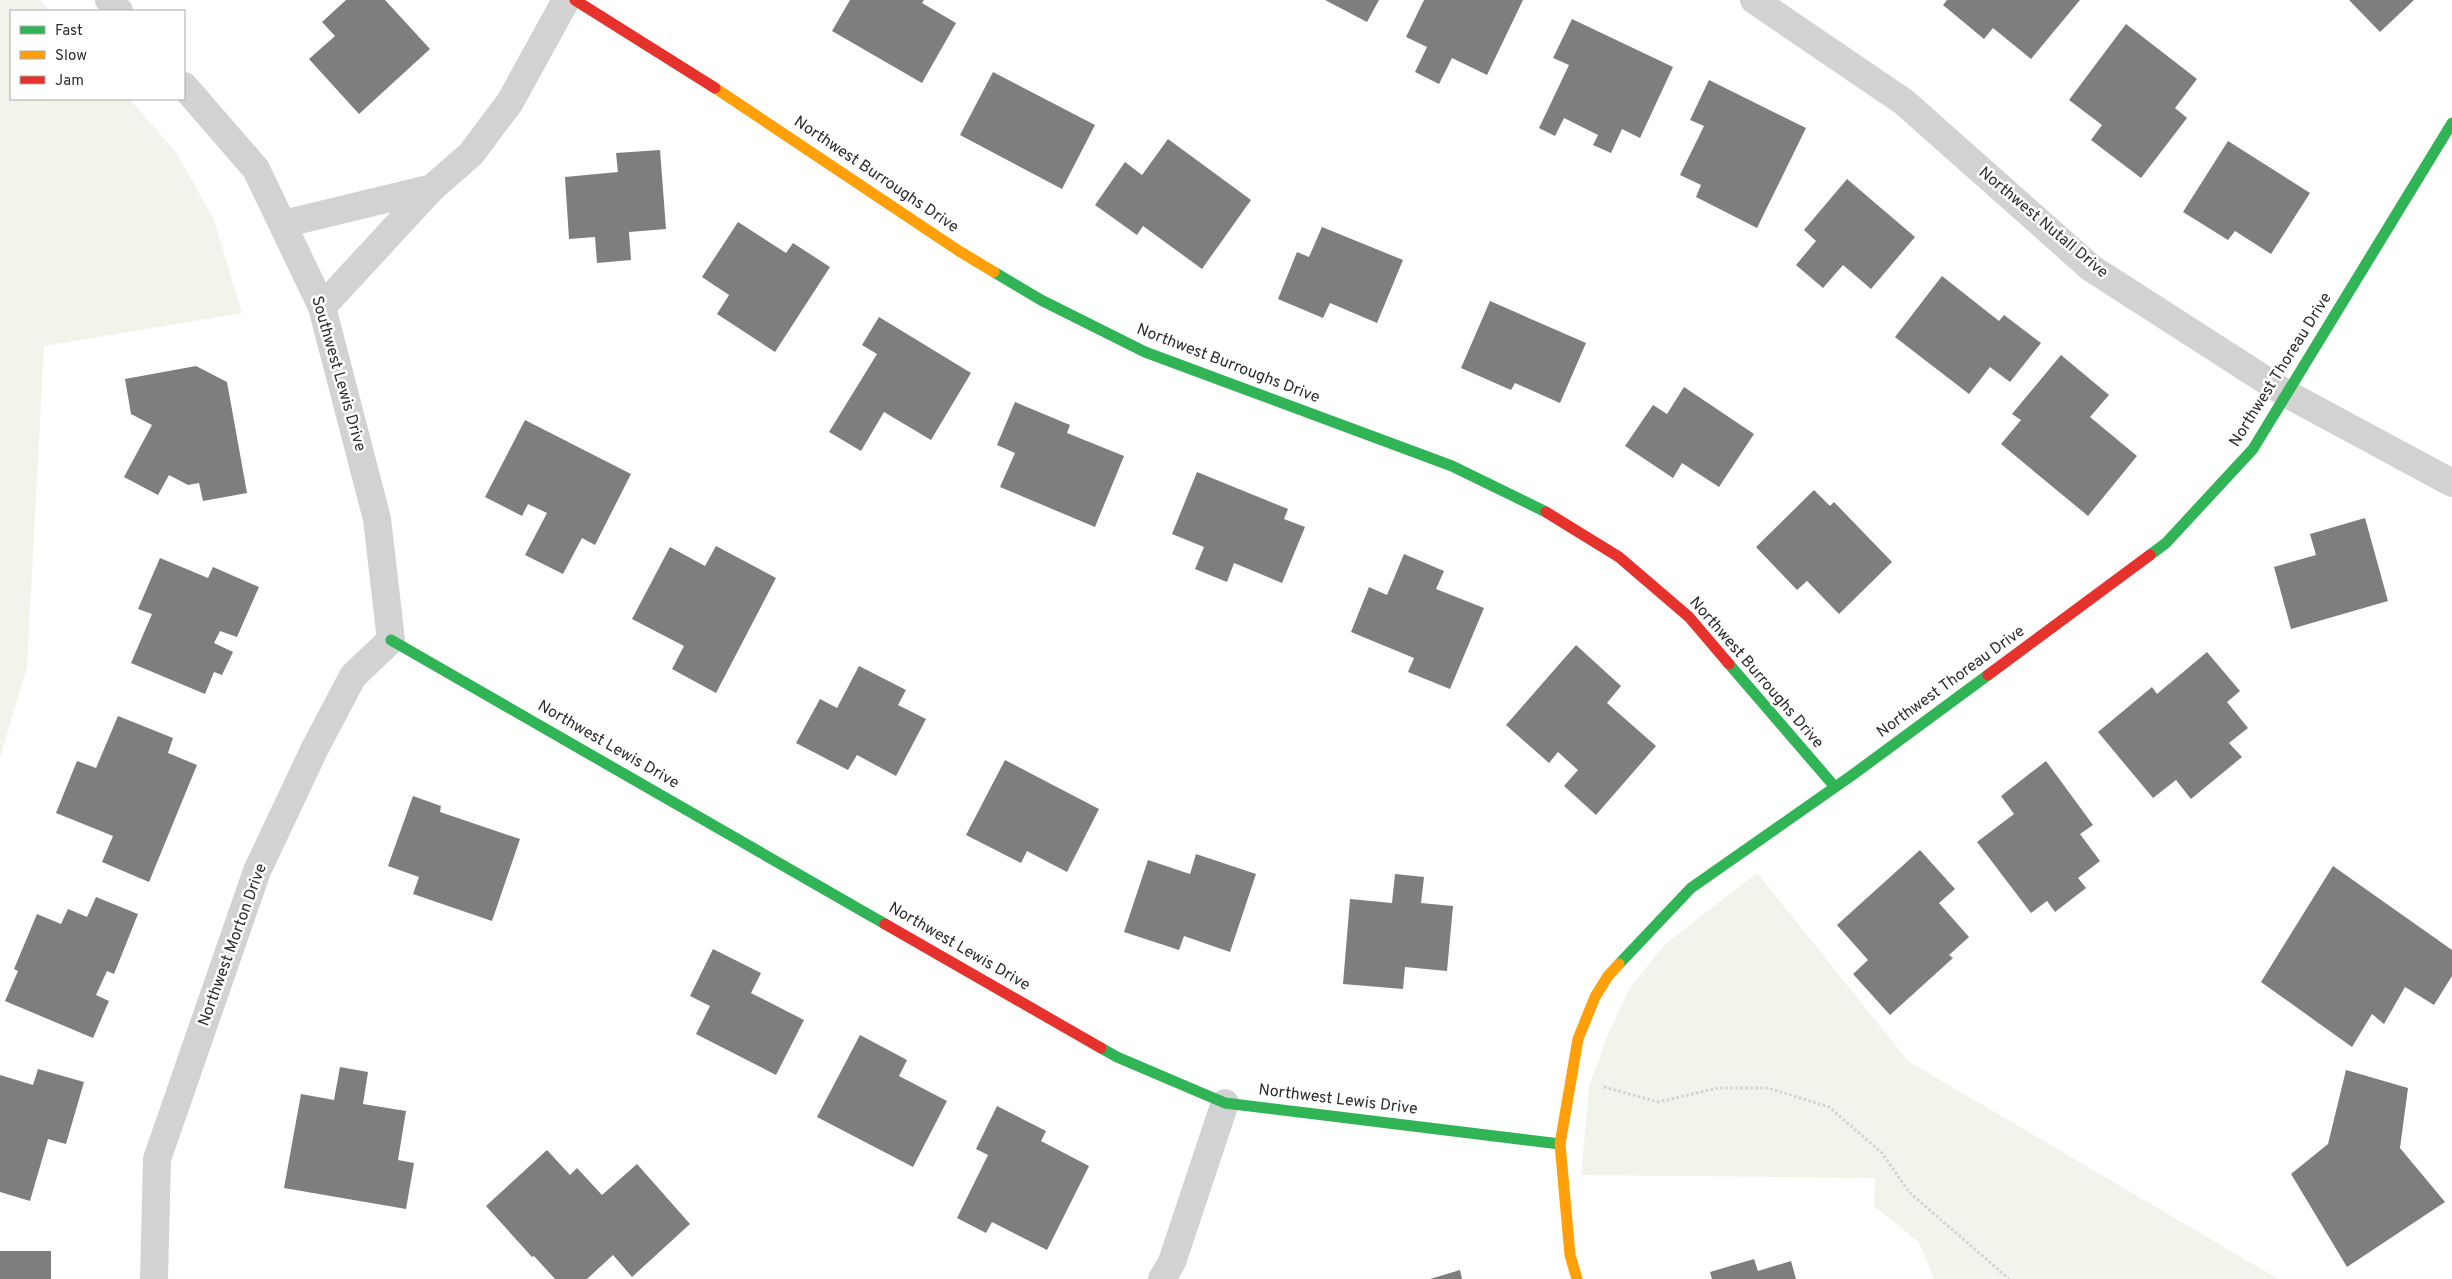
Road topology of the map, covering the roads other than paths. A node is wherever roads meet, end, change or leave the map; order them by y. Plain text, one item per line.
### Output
1 (109, 0) edge
2 (566, 0) edge
3 (575, 0) edge
4 (1754, 0) edge
5 (118, 10) edge
6 (185, 87) edge
7 (2452, 123) edge
8 (432, 188) junction
9 (283, 224) junction
10 (322, 307) junction
11 (2286, 394) junction
12 (2452, 483) edge
13 (390, 640) junction
14 (1835, 787) junction
15 (1225, 1102) junction
16 (1560, 1144) junction
17 (154, 1279) edge
18 (1162, 1279) edge
19 (1577, 1279) edge

1 - 5 street
2 - 8 street
3 - 14 street, Northwest Burroughs Drive
4 - 11 street, Northwest Nutall Drive
6 - 9 street, Southwest Lewis Drive
7 - 11 street, Northwest Thoreau Drive
8 - 9 street
8 - 10 street
9 - 10 street, Southwest Lewis Drive
10 - 13 street, Southwest Lewis Drive
11 - 12 street, Northwest Nutall Drive
11 - 14 street, Northwest Thoreau Drive
13 - 15 street, Northwest Lewis Drive
13 - 17 street, Northwest Morton Drive
14 - 16 street, Northwest Thoreau Drive
15 - 16 street, Northwest Lewis Drive
15 - 18 street
16 - 19 street, Northwest Thoreau Drive

